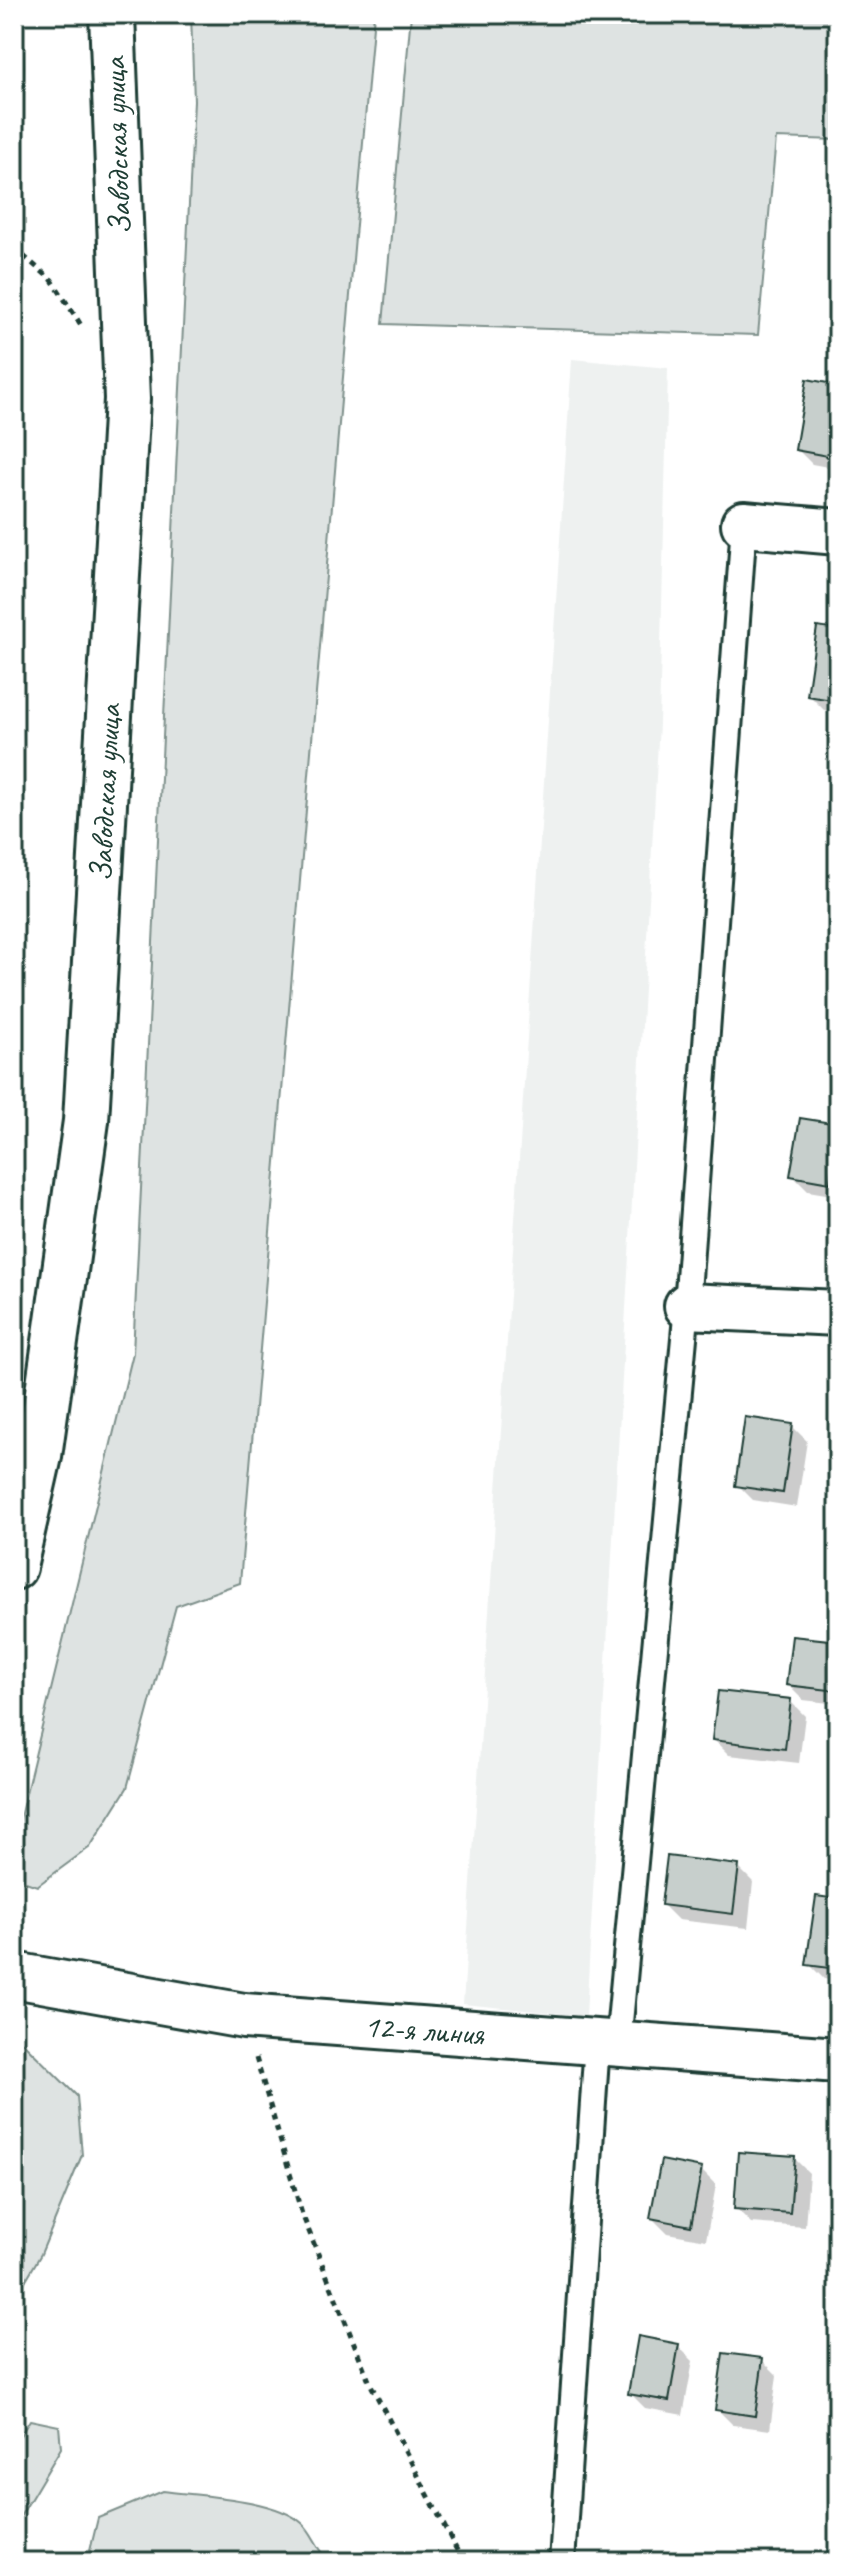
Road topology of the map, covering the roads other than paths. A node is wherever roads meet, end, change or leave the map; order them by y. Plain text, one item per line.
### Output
1 (112, 14) edge
2 (744, 524) joint
3 (838, 532) edge
4 (687, 1306) junction
5 (838, 1313) edge
6 (27, 1449) edge
7 (14, 1567) edge
8 (14, 1975) edge
9 (608, 2044) junction
10 (838, 2060) edge
11 (562, 2562) edge

1 - 6 street, Заводская улица
2 - 3 street
2 - 4 lane
4 - 5 street
4 - 9 lane
6 - 7 street, Заводская улица
8 - 9 street, 12-я линия
9 - 10 street, 12-я линия
9 - 11 lane

